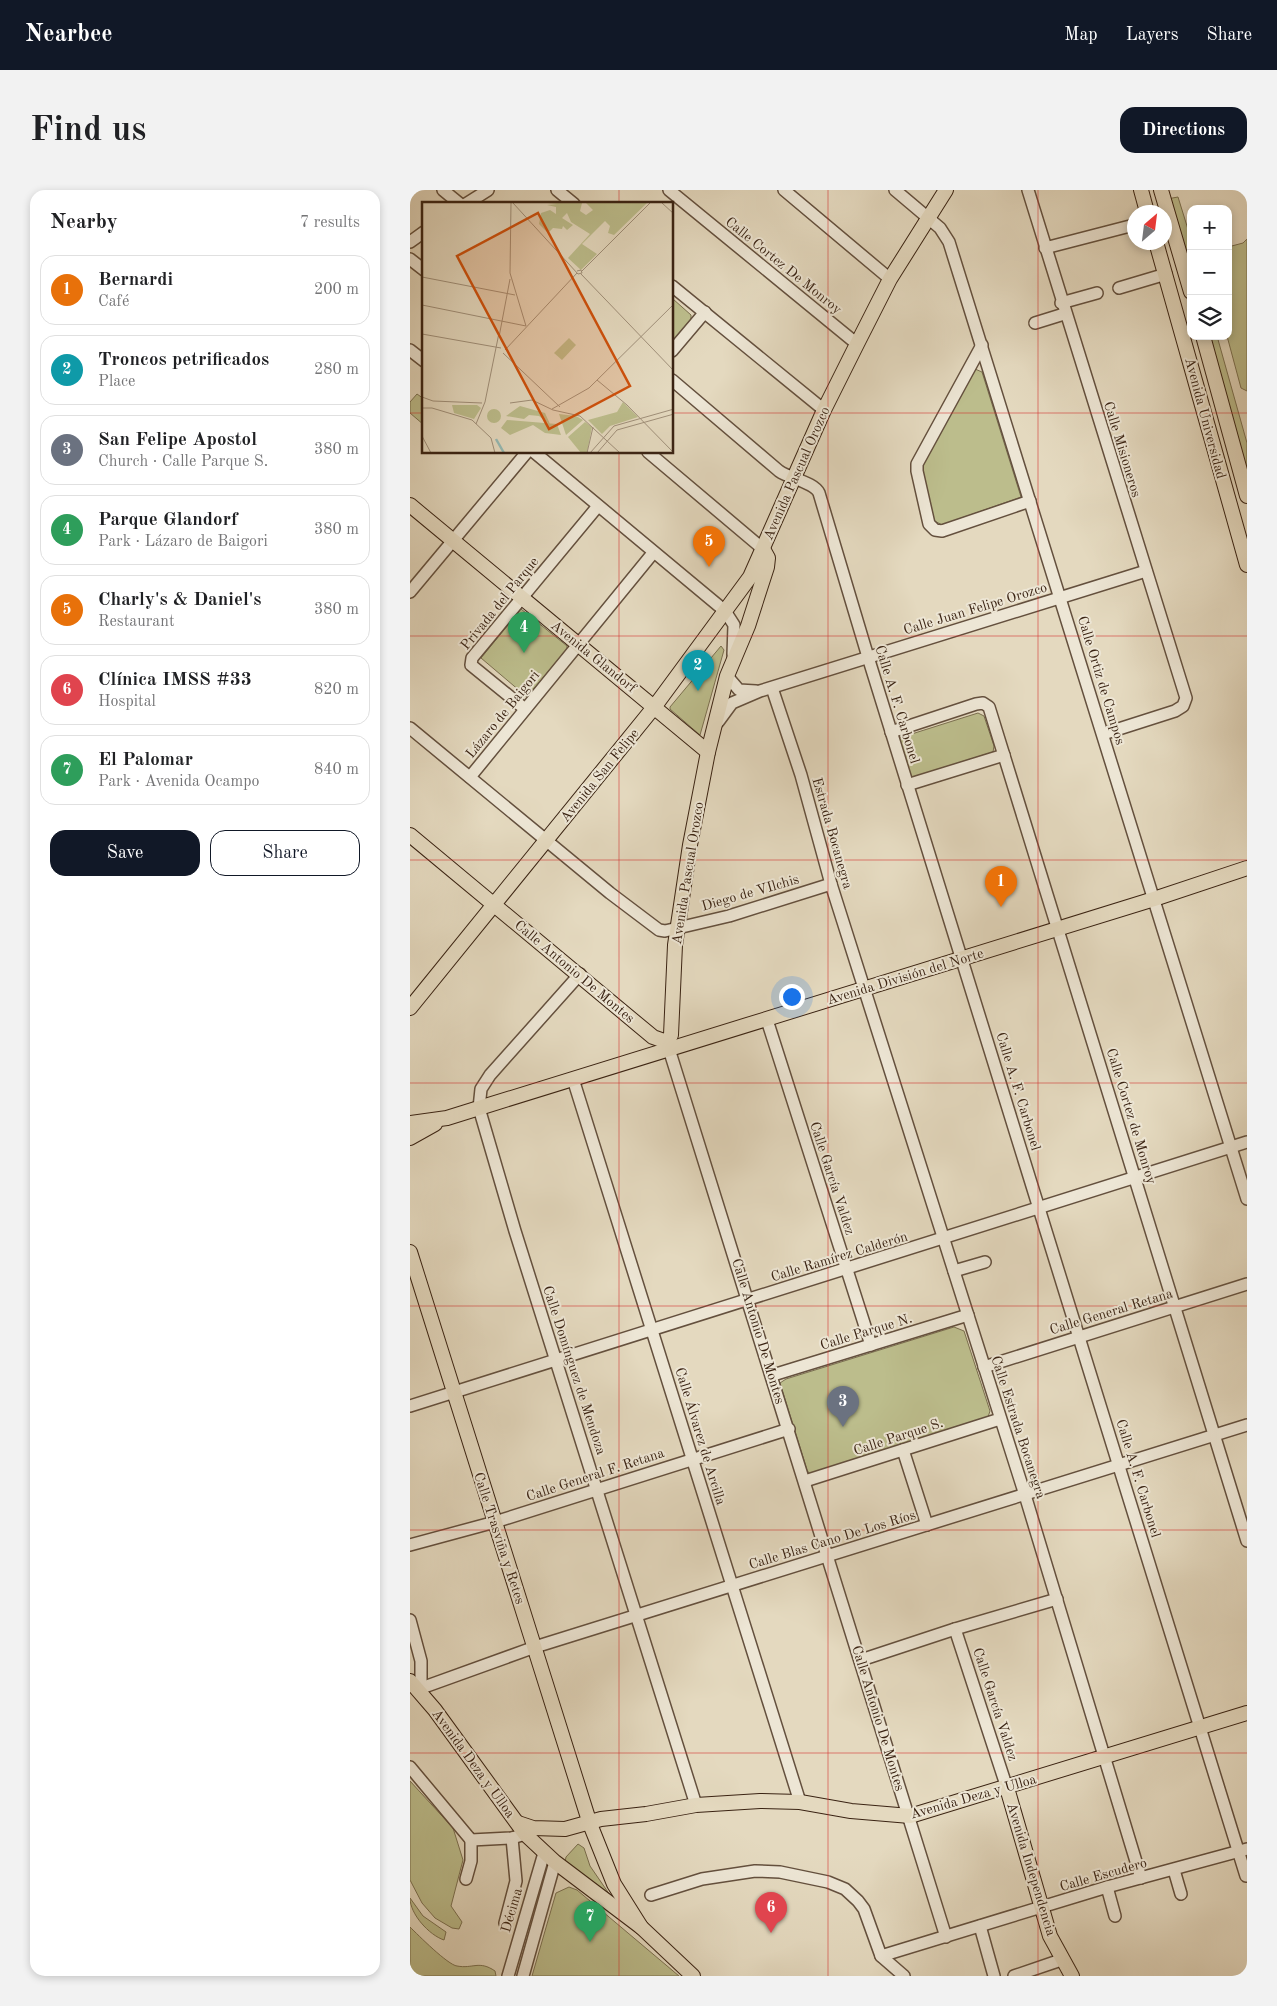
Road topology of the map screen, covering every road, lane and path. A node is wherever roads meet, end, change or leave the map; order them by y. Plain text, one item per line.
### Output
1 (443, 190) edge
2 (488, 190) edge
3 (558, 190) edge
4 (669, 190) edge
5 (784, 190) edge
6 (895, 190) edge
7 (946, 190) edge
8 (1028, 190) edge
9 (1141, 190) edge
10 (1161, 190) edge
11 (458, 202) edge
12 (469, 202) edge
13 (572, 202) edge
14 (1145, 205) edge
15 (928, 217) junction
16 (1127, 227) edge
17 (422, 233) edge
18 (410, 242) edge
19 (1045, 248) junction
20 (1158, 250) edge
21 (410, 259) edge
22 (422, 268) edge
23 (1166, 274) junction
24 (1187, 278) edge
25 (890, 279) junction
26 (674, 288) edge
27 (1119, 288) dead end
28 (1097, 293) dead end
29 (1063, 309) junction
30 (705, 312) junction
31 (1035, 323) dead end
32 (1204, 340) edge
33 (857, 344) junction
34 (982, 345) junction
35 (674, 349) edge
36 (411, 352) edge
37 (422, 360) edge
38 (674, 382) edge
39 (824, 410) junction
40 (524, 454) edge
41 (536, 454) edge
42 (650, 454) edge
43 (794, 480) junction
44 (1247, 496) edge
45 (1030, 501) junction
46 (410, 505) edge
47 (598, 506) junction
48 (453, 540) junction
49 (763, 549) junction
50 (653, 553) junction
51 (1247, 565) edge
52 (1146, 571) junction
53 (410, 592) edge
54 (521, 597) junction
55 (1061, 598) junction
56 (725, 611) junction
57 (580, 644) junction
58 (868, 657) junction
59 (732, 662) junction
60 (727, 676) junction
61 (772, 688) junction
62 (760, 691) junction
63 (654, 706) junction
64 (525, 709) junction
65 (410, 728) edge
66 (712, 730) junction
67 (891, 732) junction
68 (1103, 734) junction
69 (708, 752) junction
70 (1004, 755) junction
71 (470, 777) junction
72 (908, 785) junction
73 (410, 834) edge
74 (546, 841) junction
75 (1247, 868) edge
76 (831, 884) junction
77 (1154, 899) junction
78 (495, 905) junction
79 (678, 928) junction
80 (1057, 929) junction
81 (962, 958) junction
82 (580, 974) junction
83 (864, 988) junction
84 (423, 991) junction
85 (410, 1004) edge
86 (410, 1008) edge
87 (767, 1020) junction
88 (668, 1046) junction
89 (573, 1079) junction
90 (479, 1108) junction
91 (447, 1118) junction
92 (410, 1123) edge
93 (410, 1138) edge
94 (1247, 1142) edge
95 (1231, 1148) junction
96 (1136, 1179) junction
97 (1247, 1199) edge
98 (1040, 1209) junction
99 (944, 1239) junction
100 (410, 1252) edge
101 (986, 1262) dead end
102 (848, 1270) junction
103 (954, 1271) junction
104 (1247, 1284) edge
105 (749, 1300) junction
106 (1176, 1307) junction
107 (968, 1315) junction
108 (652, 1330) junction
109 (1079, 1337) junction
110 (871, 1345) junction
111 (556, 1361) junction
112 (984, 1367) junction
113 (773, 1375) junction
114 (454, 1393) junction
115 (410, 1406) edge
116 (1000, 1420) junction
117 (1247, 1425) edge
118 (789, 1429) junction
119 (1215, 1435) junction
120 (903, 1450) junction
121 (692, 1459) junction
122 (1119, 1465) junction
123 (805, 1481) junction
124 (597, 1490) junction
125 (1025, 1495) junction
126 (495, 1522) junction
127 (927, 1525) junction
128 (1247, 1541) edge
129 (410, 1545) edge
130 (828, 1556) junction
131 (732, 1586) junction
132 (1057, 1600) junction
133 (637, 1617) junction
134 (410, 1620) edge
135 (955, 1629) junction
136 (535, 1647) junction
137 (861, 1660) junction
138 (410, 1669) edge
139 (419, 1682) edge
140 (1247, 1712) edge
141 (1200, 1728) junction
142 (1104, 1757) junction
143 (410, 1767) edge
144 (1007, 1788) junction
145 (800, 1802) junction
146 (696, 1805) junction
147 (910, 1816) junction
148 (593, 1820) junction
149 (520, 1828) junction
150 (472, 1840) junction
151 (1243, 1850) edge
152 (544, 1853) junction
153 (555, 1862) junction
154 (1174, 1870) junction
155 (1246, 1876) edge
156 (1140, 1878) junction
157 (466, 1879) dead end
158 (1107, 1887) junction
159 (1180, 1894) dead end
160 (651, 1895) dead end
161 (1041, 1908) junction
162 (1115, 1916) dead end
163 (505, 1923) dead end
164 (980, 1926) junction
165 (640, 1927) junction
166 (946, 1937) junction
167 (881, 1956) junction
168 (1062, 1960) junction
169 (508, 1976) edge
170 (523, 1976) edge
171 (693, 1976) edge
172 (904, 1976) edge
173 (994, 1976) edge
174 (1014, 1976) edge
175 (1072, 1976) edge

1 - 11 street
2 - 12 street
3 - 13 street
4 - 33 street, Calle Cortez De Monroy
5 - 25 street
6 - 15 street, Calle Ortiz de Campos
7 - 15 main road, Avenida Pascual Orozco
8 - 19 street, Calle Misioneros
9 - 14 main road
10 - 24 main road
15 - 25 main road, Avenida Pascual Orozco
15 - 34 street, Calle Ortiz de Campos
16 - 19 street
17 - 18 street
19 - 29 street, Calle Misioneros
20 - 23 main road, Avenida Universidad
21 - 22 street
23 - 27 street
23 - 51 main road, Avenida Universidad
25 - 33 main road, Avenida Pascual Orozco
26 - 30 street
28 - 29 street
29 - 31 street
29 - 52 street, Calle Misioneros
30 - 35 street
30 - 39 street
32 - 44 main road, Avenida Universidad
33 - 39 main road, Avenida Pascual Orozco
34 - 45 street, Calle Ortiz de Campos
34 - 45 street
36 - 37 street
38 - 43 street, Calle A. F. Carbonel
39 - 43 main road, Avenida Pascual Orozco
40 - 48 street
41 - 47 street
42 - 49 street
43 - 49 main road, Avenida Pascual Orozco
43 - 58 street, Calle A. F. Carbonel
45 - 55 street, Calle Ortiz de Campos
46 - 48 main road, Avenida Glandorf
47 - 50 street
47 - 54 street, Privada del Parque
48 - 53 street
48 - 54 main road, Avenida Glandorf
49 - 56 main road, Avenida San Felipe
49 - 59 main road, Avenida Pascual Orozco
50 - 56 street
50 - 57 street, Lázaro de Baigori
52 - 55 street, Calle Juan Felipe Orozco
52 - 68 street, Calle Misioneros
54 - 57 main road, Avenida Glandorf
54 - 64 street, Privada del Parque
55 - 58 street, Calle Juan Felipe Orozco
55 - 68 street, Calle Ortiz de Campos
56 - 59 street
56 - 63 main road, Avenida San Felipe
57 - 63 main road, Avenida Glandorf
57 - 64 street, Lázaro de Baigori
58 - 61 street, Calle Juan Felipe Orozco
58 - 67 street, Calle A. F. Carbonel
59 - 60 main road, Avenida Pascual Orozco
60 - 62 street
60 - 66 main road, Avenida Pascual Orozco
61 - 62 street, Calle Juan Felipe Orozco
61 - 76 street, Estrada Bocanegra
62 - 66 street, Calle Juan Felipe Orozco
63 - 69 main road, Avenida Glandorf
63 - 74 main road, Avenida San Felipe
64 - 71 street, Lázaro de Baigori
65 - 71 street, Diego de VIlchis
66 - 69 main road, Avenida Pascual Orozco
67 - 70 street, Calle Cortez de Monroy
67 - 72 street, Calle A. F. Carbonel
68 - 77 street, Calle Ortiz de Campos
69 - 79 main road, Avenida Pascual Orozco
70 - 72 street
70 - 80 street, Calle Cortez de Monroy
71 - 74 street, Diego de VIlchis
72 - 81 street, Calle A. F. Carbonel
73 - 78 main road, Calle Antonio De Montes
74 - 78 main road, Avenida San Felipe
74 - 79 street, Diego de VIlchis
75 - 77 main road, Avenida División del Norte
76 - 79 street, Diego de VIlchis
76 - 83 street, Estrada Bocanegra
77 - 80 main road, Avenida División del Norte
77 - 95 street, Calle Ortiz de Campos
78 - 82 main road, Calle Antonio De Montes
78 - 84 main road, Avenida San Felipe
79 - 88 main road, Avenida Pascual Orozco
80 - 81 main road, Avenida División del Norte
80 - 96 street, Calle Cortez de Monroy
81 - 83 main road, Avenida División del Norte
81 - 98 street, Calle A. F. Carbonel
82 - 88 main road, Calle Antonio De Montes
82 - 90 street, Calle Domínguez de Mendoza
83 - 87 main road, Avenida División del Norte
83 - 99 street, Calle Estrada Bocanegra
84 - 85 main road, Avenida San Felipe
84 - 86 main road, Avenida San Felipe
87 - 88 main road, Avenida División del Norte
87 - 102 street, Calle García Valdez
88 - 89 main road, Avenida División del Norte
88 - 105 street, Calle Antonio De Montes
89 - 90 main road, Avenida División del Norte
89 - 108 street, Calle Álvarez de Arcilla
90 - 91 main road, Avenida División del Norte
90 - 111 street, Calle Domínguez de Mendoza
91 - 92 main road, Avenida División del Norte
91 - 93 main road, Avenida División del Norte
94 - 95 street, Calle Ramírez Calderón
95 - 96 street, Calle Ramírez Calderón
95 - 97 street, Calle Ortiz de Campos
96 - 98 street, Calle Ramírez Calderón
96 - 106 street, Calle Cortez de Monroy
98 - 99 street, Calle Ramírez Calderón
98 - 109 street, Calle A. F. Carbonel
99 - 102 street, Calle Ramírez Calderón
99 - 103 street, Calle Estrada Bocanegra
100 - 114 main road, Calle Trasviña y Retes
101 - 103 street
102 - 105 street, Calle Ramírez Calderón
102 - 110 street, Calle García Valdez
103 - 107 street, Calle Estrada Bocanegra
104 - 106 street, Calle General Retana
105 - 108 street, Calle Ramírez Calderón
105 - 113 street, Calle Antonio De Montes
106 - 109 street, Calle General Retana
106 - 119 street, Calle Cortez de Monroy
107 - 110 street, Calle Parque N.
107 - 112 street, Calle Estrada Bocanegra
108 - 111 street, Calle Ramírez Calderón
108 - 121 street, Calle Álvarez de Arcilla
109 - 112 street, Calle General Retana
109 - 122 street, Calle A. F. Carbonel
110 - 113 street, Calle Parque N.
111 - 114 street, Calle Ramírez Calderón
111 - 124 street, Calle Domínguez de Mendoza
112 - 116 street, Calle Estrada Bocanegra
113 - 118 street, Calle Antonio De Montes
114 - 115 street, Calle Ramírez Calderón
114 - 126 main road, Calle Trasviña y Retes
116 - 120 street, Calle Parque S.
116 - 125 street, Calle Estrada Bocanegra
117 - 119 street, Calle Blas Cano De Los Ríos
118 - 121 street, Calle General F. Retana
118 - 123 street, Calle Antonio De Montes
119 - 122 street, Calle Blas Cano De Los Ríos
119 - 128 street, Calle Cortez de Monroy
120 - 123 street, Calle Parque S.
120 - 127 street
121 - 124 street, Calle General F. Retana
121 - 131 street, Calle Álvarez de Arcilla
122 - 125 street, Calle Blas Cano De Los Ríos
122 - 141 street, Calle A. F. Carbonel
123 - 130 street, Calle Antonio De Montes
124 - 126 street, Calle General F. Retana
124 - 133 street, Calle Domínguez de Mendoza
125 - 127 street, Calle Blas Cano De Los Ríos
125 - 132 street, Calle Estrada Bocanegra
126 - 129 street, Calle General F. Retana
126 - 136 main road, Calle Trasviña y Retes
127 - 130 street, Calle Blas Cano De Los Ríos
130 - 131 street, Calle Blas Cano De Los Ríos
130 - 137 street, Calle Antonio De Montes
131 - 133 street, Calle Blas Cano De Los Ríos
131 - 145 street, Calle Álvarez de Arcilla
132 - 135 street
132 - 142 street, Calle Estrada Bocanegra
133 - 136 street, Calle Blas Cano De Los Ríos
133 - 146 street, Calle Domínguez de Mendoza
134 - 139 street
135 - 137 street
135 - 144 street, Calle García Valdez
136 - 139 street, Calle Blas Cano De Los Ríos
136 - 148 main road, Calle Trasviña y Retes
137 - 147 street, Calle Antonio De Montes
138 - 139 main road, Avenida Deza y Ulloa
139 - 149 main road, Avenida Deza y Ulloa
140 - 141 main road, Avenida Deza y Ulloa
141 - 142 main road, Avenida Deza y Ulloa
141 - 151 street, Calle A. F. Carbonel
142 - 144 main road, Avenida Deza y Ulloa
142 - 156 street, Calle Estrada Bocanegra
143 - 150 street
144 - 147 main road, Avenida Deza y Ulloa
144 - 161 main road, Avenida Independencia
145 - 146 main road, Avenida Deza y Ulloa
145 - 147 main road, Avenida Deza y Ulloa
146 - 148 main road, Avenida Deza y Ulloa
147 - 166 street, Calle Antonio De Montes
148 - 149 main road, Avenida Deza y Ulloa
148 - 165 main road, Calle Trasviña y Retes
149 - 150 street
149 - 152 main road, Avenida Deza y Ulloa
149 - 163 street
150 - 157 street
151 - 154 street, Calle Escudero
151 - 155 street, Calle A. F. Carbonel
152 - 153 main road, Avenida Deza y Ulloa
152 - 169 street, Décima
153 - 165 main road, Avenida Deza y Ulloa
153 - 170 street
154 - 156 street, Calle Escudero
154 - 159 street
156 - 158 street, Calle Escudero
158 - 161 street, Calle Escudero
158 - 162 street
160 - 167 street
161 - 164 street, Calle Escudero
161 - 168 main road, Avenida Independencia
164 - 166 street, Calle Escudero
164 - 173 street
165 - 171 main road
166 - 167 street, Calle Escudero
167 - 172 street
168 - 174 street
168 - 175 main road, Avenida Independencia

